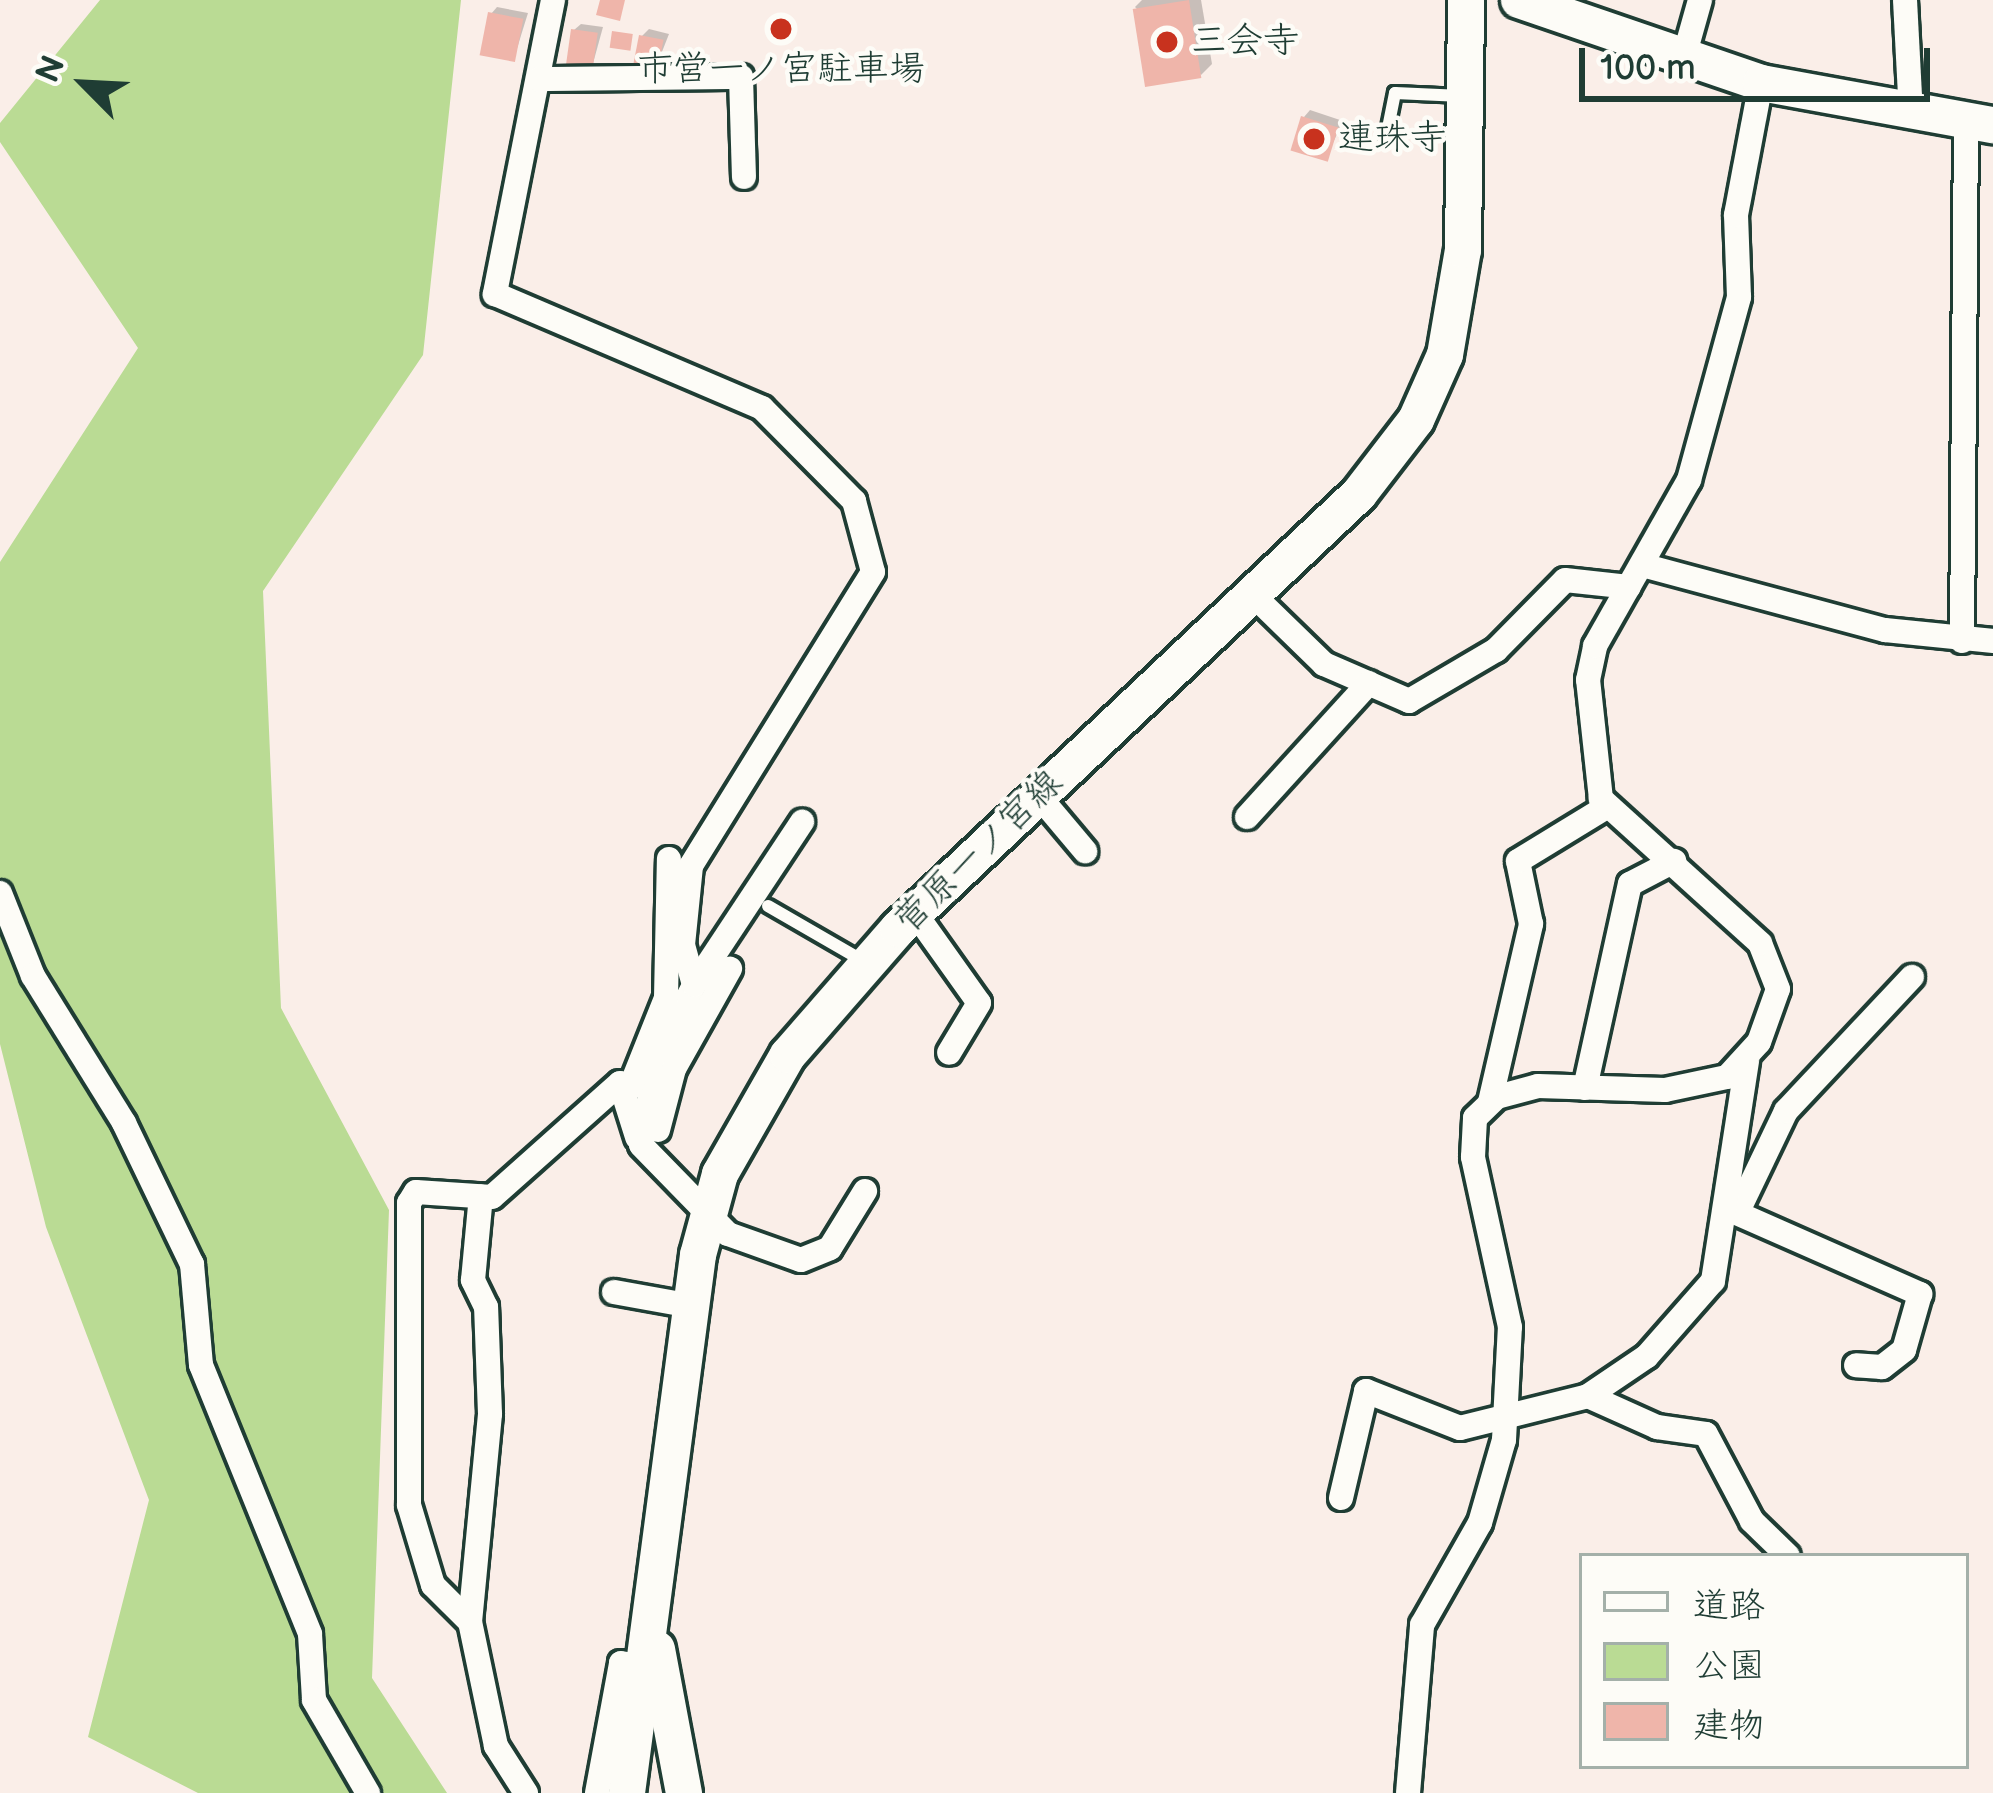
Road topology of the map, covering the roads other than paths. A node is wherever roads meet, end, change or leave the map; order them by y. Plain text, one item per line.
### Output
1 (553, 0) edge
2 (1466, 0) edge
3 (1519, 0) edge
4 (1700, 0) edge
5 (1905, 0) edge
6 (1684, 57) junction
7 (539, 79) junction
8 (1761, 83) junction
9 (1465, 96) junction
10 (1911, 116) junction
11 (1979, 125) edge
12 (1386, 138) dead end
13 (744, 177) dead end
14 (1636, 576) junction
15 (1251, 593) junction
16 (1962, 641) junction
17 (1993, 641) edge
18 (1369, 683) junction
19 (1037, 794) junction
20 (1608, 806) junction
21 (1246, 817) dead end
22 (802, 821) dead end
23 (1084, 851) dead end
24 (669, 859) dead end
25 (1674, 861) junction
26 (0, 893) edge
27 (767, 906) dead end
28 (915, 913) junction
29 (868, 964) junction
30 (730, 969) dead end
31 (1912, 977) dead end
32 (694, 985) junction
33 (949, 1053) dead end
34 (1747, 1060) junction
35 (630, 1088) junction
36 (1585, 1088) junction
37 (1490, 1102) junction
38 (1786, 1111) junction
39 (1741, 1146) junction
40 (645, 1153) junction
41 (865, 1191) dead end
42 (481, 1196) junction
43 (708, 1211) junction
44 (1735, 1212) junction
45 (614, 1292) dead end
46 (692, 1306) junction
47 (1856, 1365) dead end
48 (1588, 1396) junction
49 (1505, 1420) junction
50 (1341, 1498) dead end
51 (1785, 1553) edge
52 (470, 1622) junction
53 (651, 1622) junction
54 (644, 1667) junction
55 (368, 1793) edge
56 (526, 1793) edge
57 (597, 1793) edge
58 (627, 1793) edge
59 (684, 1793) edge
60 (1408, 1793) edge

1 - 7 street
2 - 9 main road, 菅原一ノ宮線
3 - 6 main road
4 - 6 street
5 - 10 street
6 - 8 main road
7 - 13 street
7 - 32 street
8 - 10 main road
8 - 14 street
9 - 12 lane
9 - 15 main road, 菅原一ノ宮線
10 - 11 main road
11 - 16 street
14 - 16 street
14 - 18 street
14 - 20 street
15 - 18 street
15 - 19 main road, 菅原一ノ宮線
16 - 17 street
18 - 21 street
19 - 23 street
19 - 28 main road, 菅原一ノ宮線
20 - 25 street
20 - 37 street
22 - 32 street
24 - 35 street
25 - 34 street
25 - 36 street
26 - 55 street
27 - 29 lane
28 - 29 main road, 菅原一ノ宮線
28 - 33 street
29 - 43 main road, 菅原一ノ宮線
30 - 40 street
31 - 38 street
32 - 40 street
34 - 36 street
34 - 39 street
35 - 40 street
35 - 42 street
36 - 37 street
37 - 49 street
38 - 39 street
38 - 44 street
39 - 44 street
40 - 43 street
41 - 43 street
42 - 52 street
42 - 52 street
43 - 46 main road, 菅原一ノ宮線
44 - 47 street
44 - 48 street
45 - 46 street
46 - 53 main road, 菅原一ノ宮線
48 - 49 street
48 - 51 street
49 - 50 street
49 - 60 street
52 - 56 street
53 - 54 main road, 菅原一ノ宮線
53 - 59 main road
54 - 57 street
54 - 58 main road, 菅原一ノ宮線

